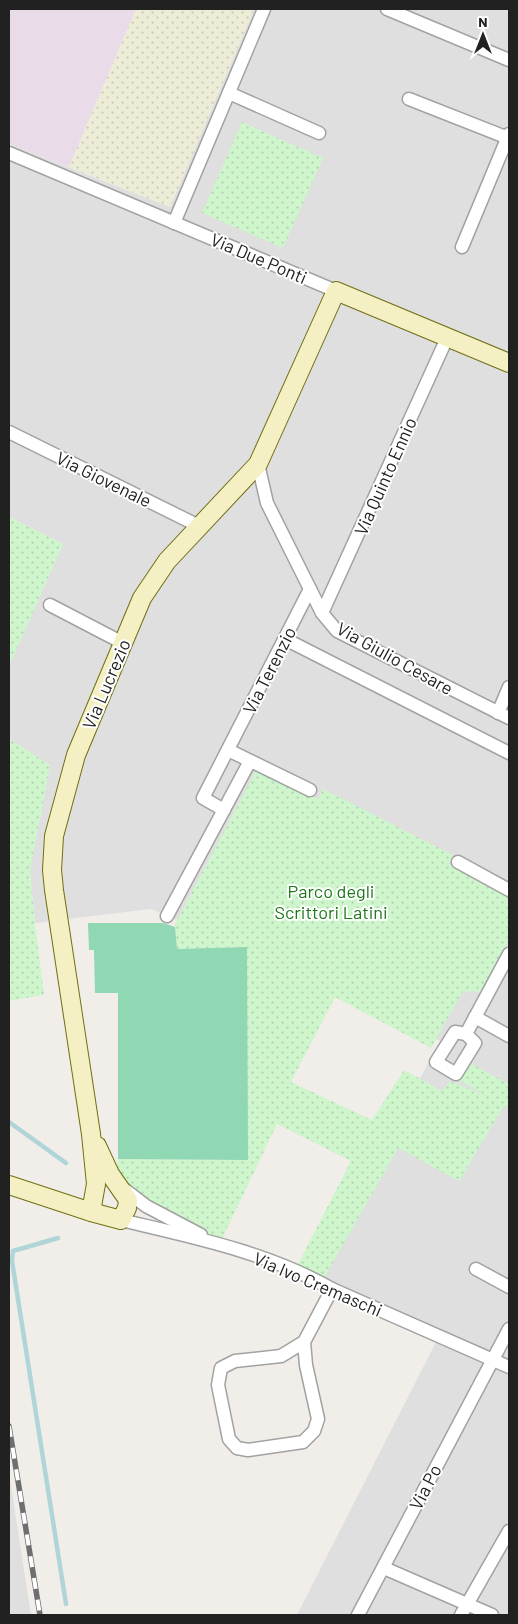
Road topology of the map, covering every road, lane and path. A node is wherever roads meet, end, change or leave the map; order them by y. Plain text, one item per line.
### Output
1 (264, 9) edge
2 (387, 9) edge
3 (509, 60) edge
4 (228, 93) junction
5 (409, 100) dead end
6 (319, 133) dead end
7 (508, 136) edge
8 (9, 153) edge
9 (174, 223) junction
10 (462, 247) dead end
11 (336, 291) junction
12 (447, 338) junction
13 (509, 363) edge
14 (9, 432) edge
15 (258, 464) junction
16 (199, 526) junction
17 (310, 589) junction
18 (50, 605) dead end
19 (322, 613) junction
20 (285, 639) junction
21 (123, 643) junction
22 (509, 687) edge
23 (504, 715) edge
24 (228, 750) junction
25 (509, 753) edge
26 (250, 761) junction
27 (310, 790) dead end
28 (224, 810) junction
29 (458, 862) dead end
30 (509, 890) edge
31 (167, 916) dead end
32 (509, 954) edge
33 (476, 1017) junction
34 (466, 1034) dead end
35 (509, 1036) edge
36 (91, 1134) junction
37 (115, 1181) junction
38 (9, 1186) edge
39 (91, 1212) junction
40 (121, 1220) junction
41 (219, 1244) junction
42 (476, 1269) dead end
43 (509, 1288) edge
44 (332, 1289) junction
45 (509, 1329) edge
46 (304, 1342) junction
47 (492, 1359) junction
48 (509, 1367) edge
49 (509, 1531) edge
50 (384, 1568) junction
51 (464, 1610) edge
52 (358, 1615) edge
53 (492, 1615) edge

1 - 4 street
2 - 3 street
4 - 6 street
4 - 9 street
5 - 7 street
7 - 10 street
8 - 9 street, Via Due Ponti
9 - 11 street, Via Due Ponti
11 - 12 street, Via Due Ponti
11 - 15 street, Via Lucrezio
12 - 13 street, Via Due Ponti
12 - 19 street, Via Quinto Ennio
14 - 16 street, Via Giovenale
15 - 16 street, Via Lucrezio
15 - 17 street, Via Giulio Cesare
16 - 21 street, Via Lucrezio
17 - 19 street, Via Giulio Cesare
17 - 20 street, Via Terenzio
18 - 21 street
19 - 23 street, Via Giulio Cesare
20 - 24 street, Via Terenzio
20 - 25 street, Via Giulio Cesare
21 - 36 street, Via Lucrezio
22 - 23 street
24 - 26 street
24 - 28 street, Via Terenzio
26 - 27 street
26 - 28 street
28 - 31 street
29 - 30 street
32 - 33 street
33 - 34 street
33 - 35 street
36 - 37 street, Via Lucrezio
36 - 39 street, Via Lucrezio
37 - 40 street, Via Lucrezio
37 - 41 street, Via Lucrezio
38 - 39 street
39 - 40 street
40 - 41 street, Via Ivo Cremaschi
41 - 44 street, Via Ivo Cremaschi
42 - 43 street
44 - 46 street
44 - 47 street, Via Ivo Cremaschi
45 - 47 street, Via Po
46 - 46 street
47 - 48 street, Via Ivo Cremaschi
47 - 50 street, Via Po
49 - 51 street
50 - 51 street
50 - 52 street, Via Po
51 - 53 street

